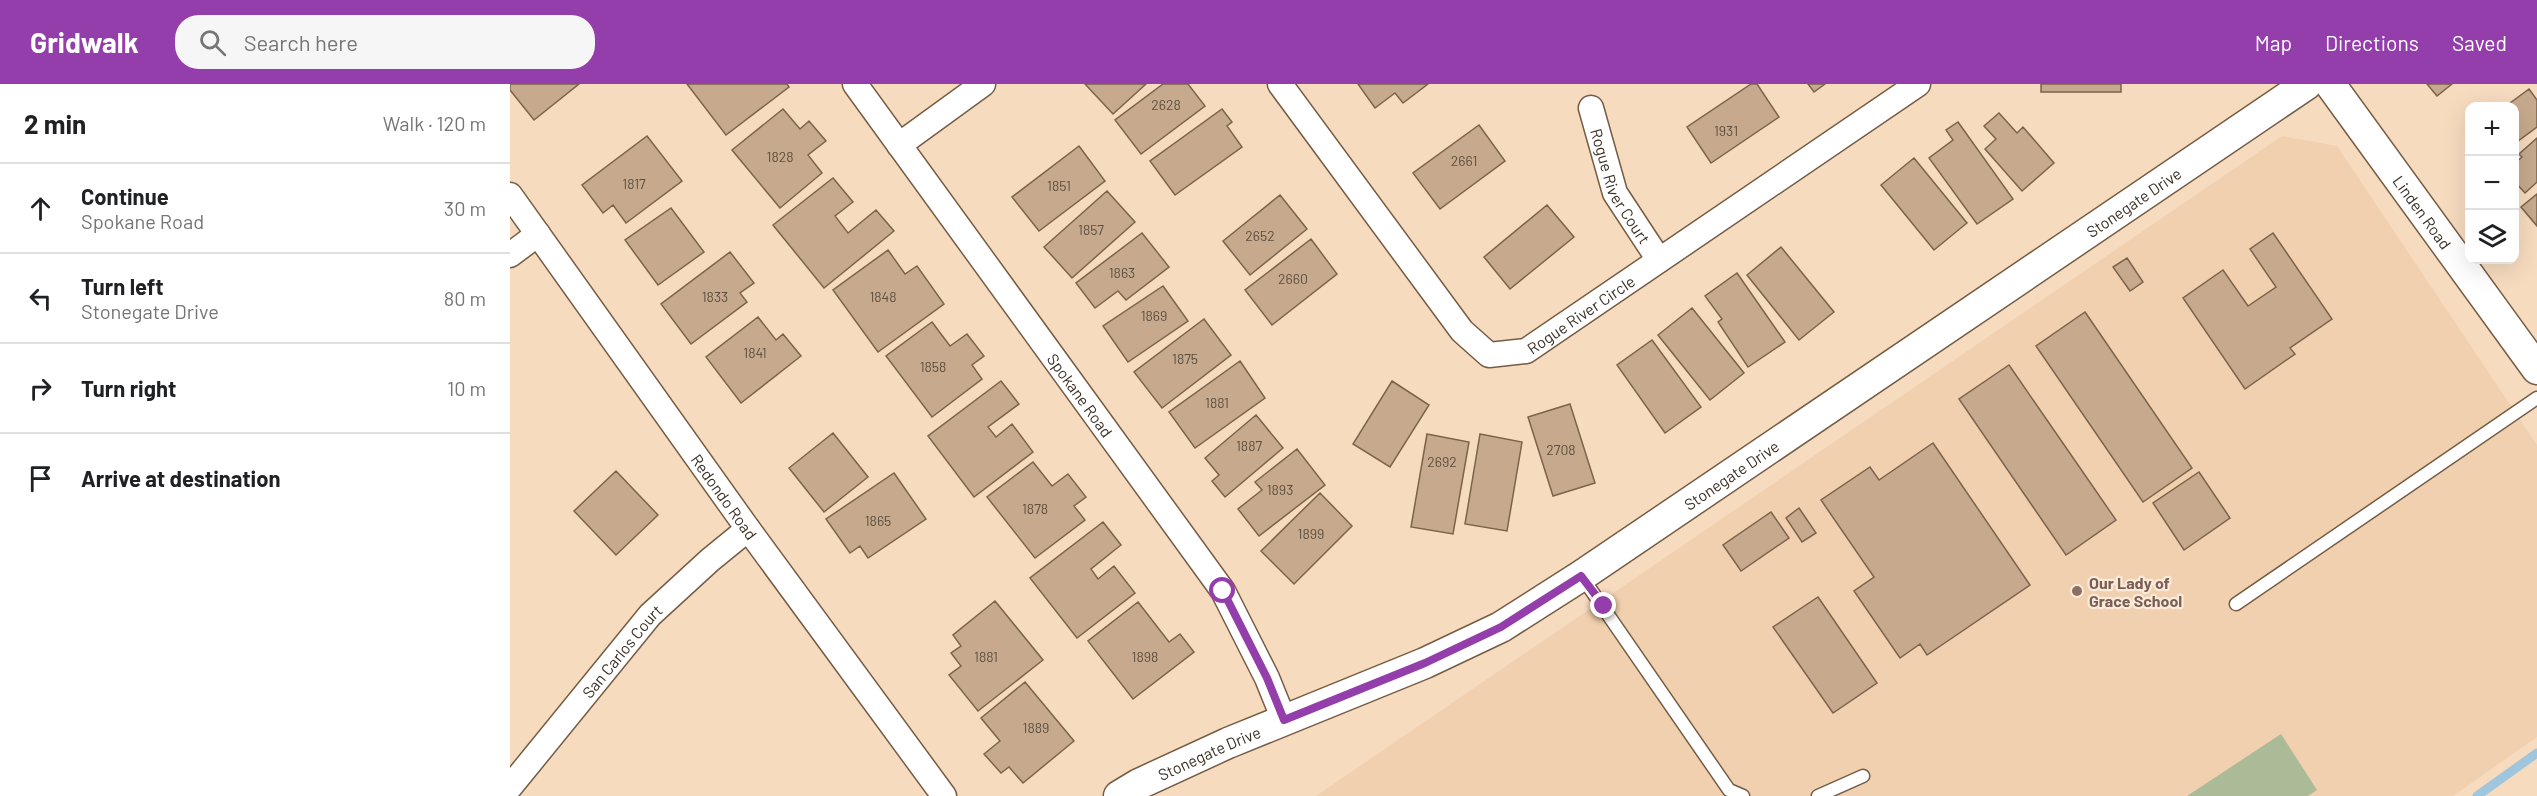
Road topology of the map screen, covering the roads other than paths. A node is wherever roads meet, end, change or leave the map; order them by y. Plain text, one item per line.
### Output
1 (855, 84) edge
2 (983, 84) edge
3 (1280, 84) edge
4 (1918, 84) edge
5 (2307, 84) edge
6 (2330, 84) edge
7 (1591, 108) dead end
8 (899, 145) junction
9 (510, 195) edge
10 (538, 234) junction
11 (510, 255) edge
12 (1659, 260) junction
13 (2537, 369) edge
14 (2537, 398) edge
15 (748, 529) junction
16 (1581, 576) junction
17 (2236, 604) dead end
18 (1284, 720) junction
19 (1863, 776) dead end
20 (510, 787) edge
21 (944, 796) edge
22 (1119, 796) edge
23 (1743, 796) edge
24 (1818, 796) edge

1 - 8 street, Spokane Road
2 - 8 street
3 - 12 street, Rogue River Circle
4 - 12 street, Rogue River Circle
5 - 16 street, Stonegate Drive
6 - 13 street, Linden Road
7 - 12 street, Rogue River Court
8 - 18 street, Spokane Road
9 - 10 street, Redondo Road
10 - 11 street
10 - 15 street, Redondo Road
14 - 17 lane
15 - 20 street, San Carlos Court
15 - 21 street, Redondo Road
16 - 18 street, Stonegate Drive
16 - 23 lane
18 - 22 street, Stonegate Drive
19 - 24 lane

